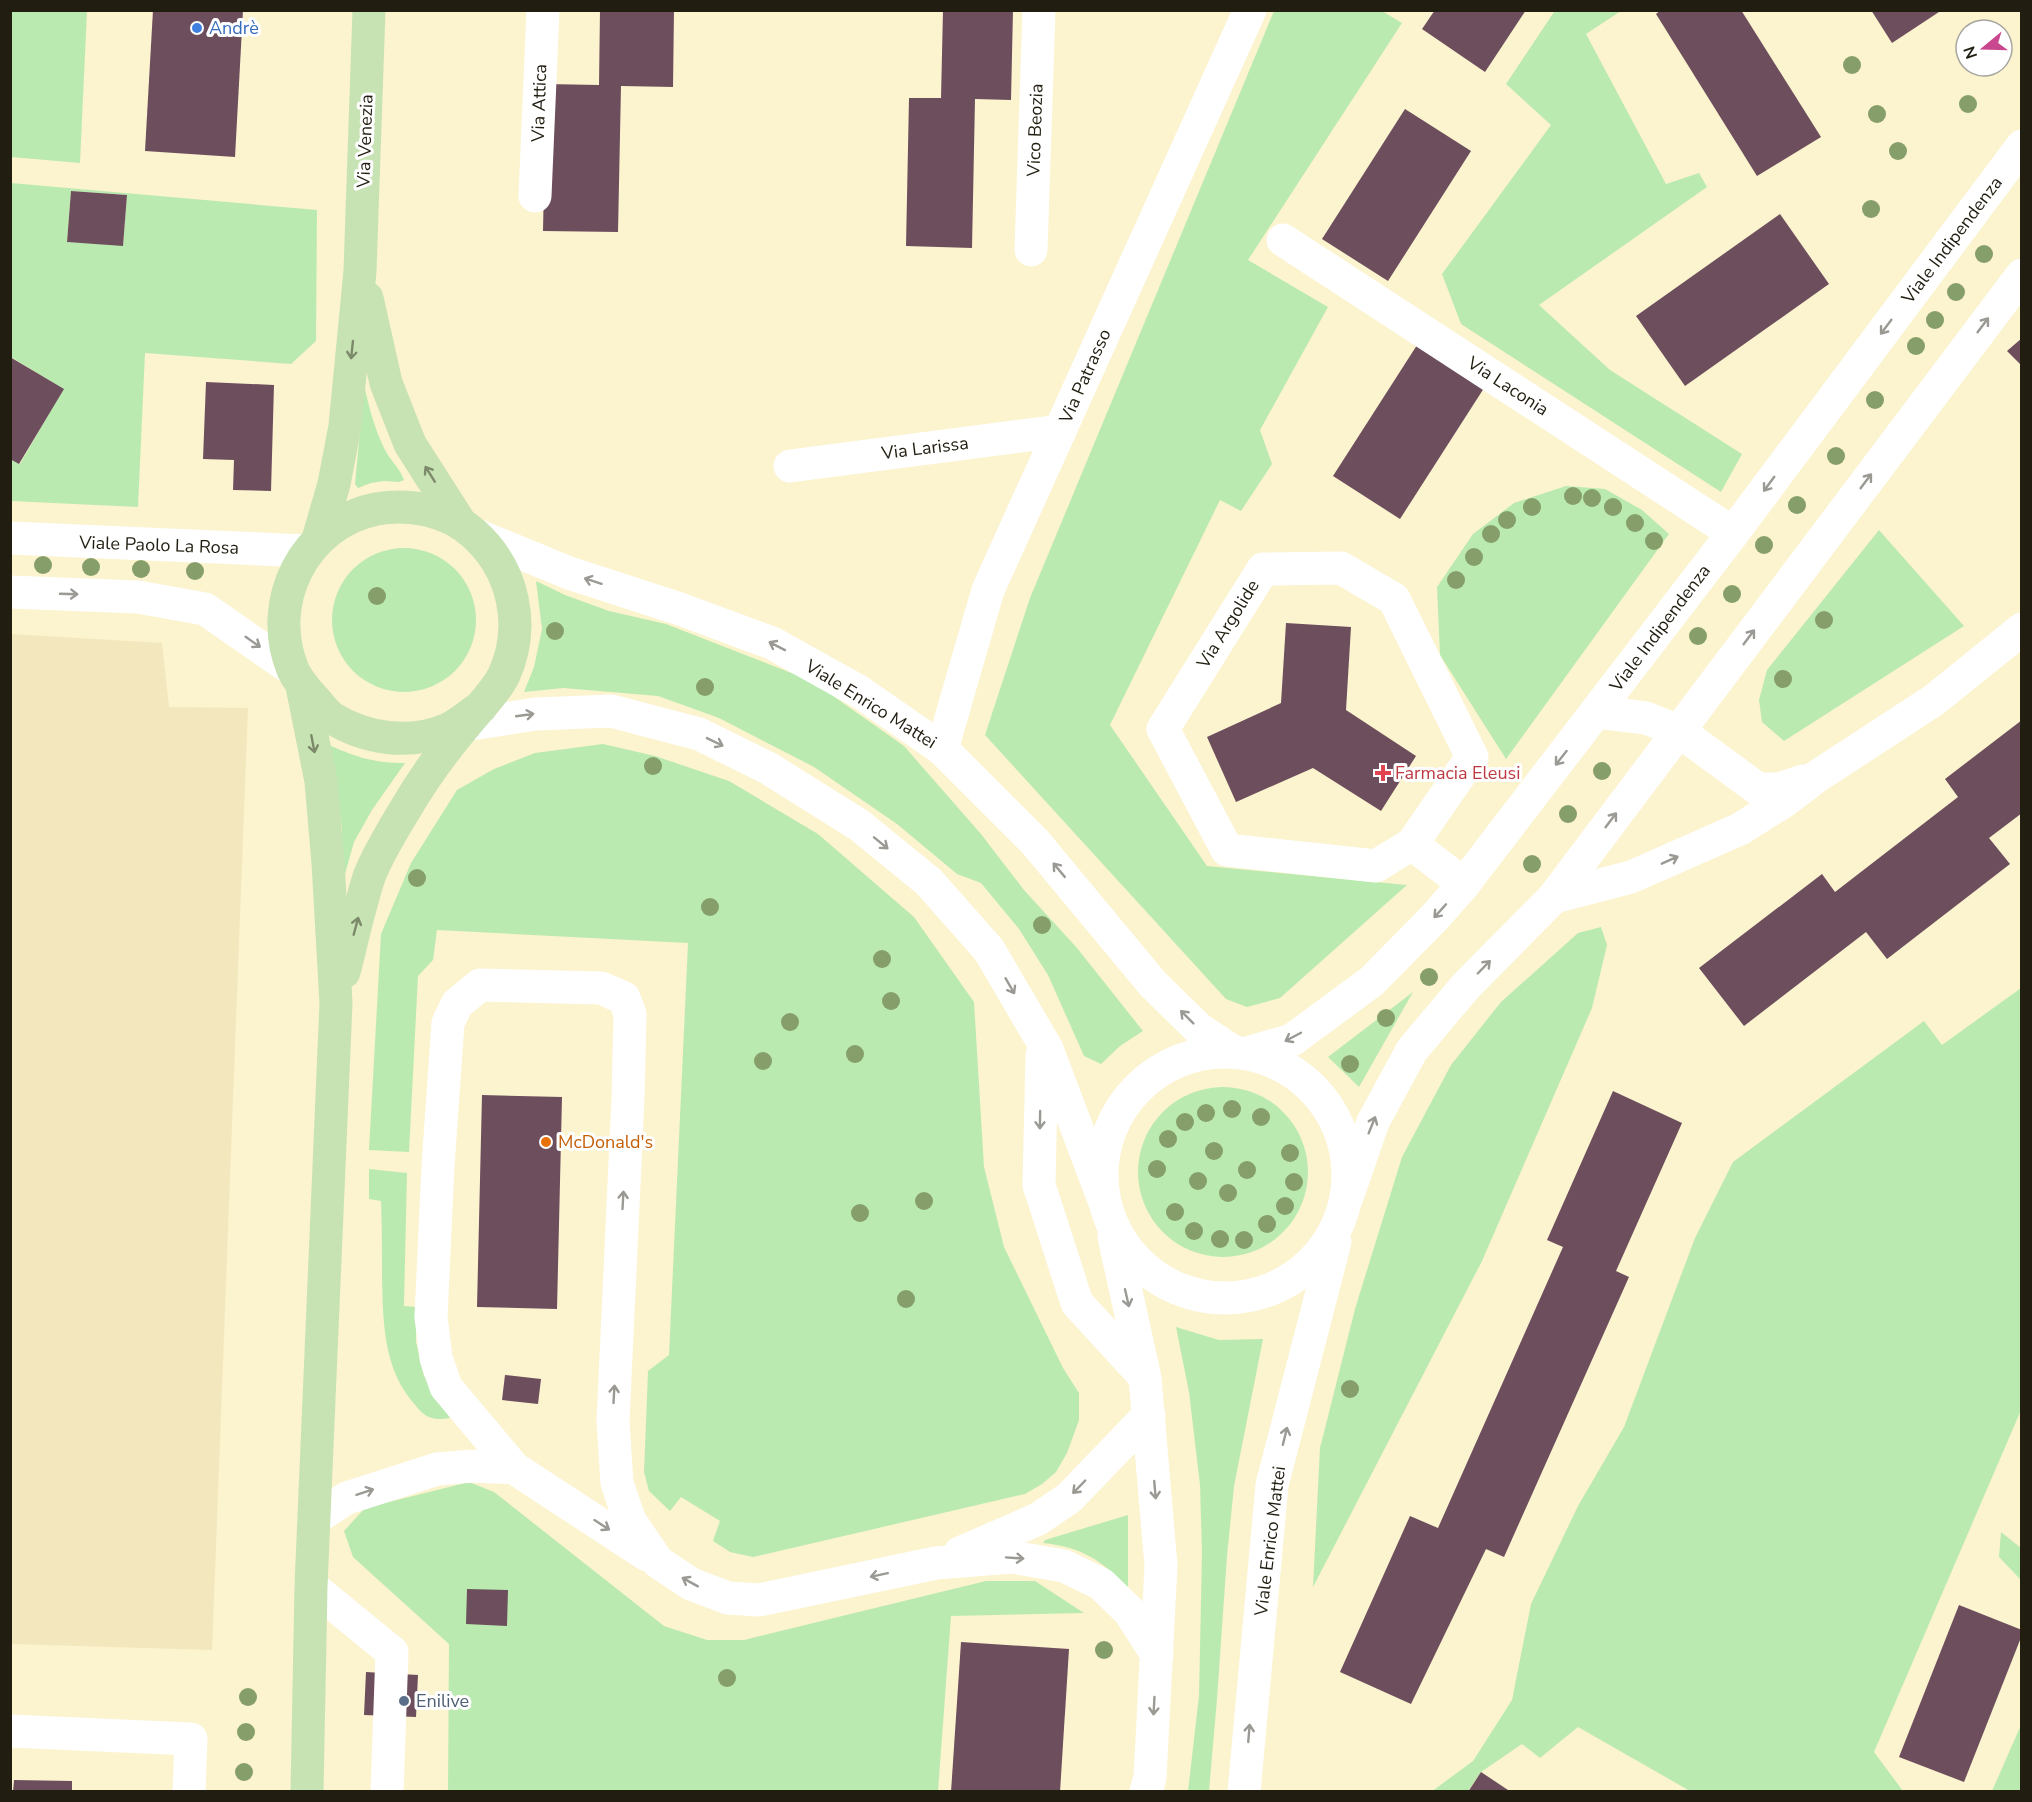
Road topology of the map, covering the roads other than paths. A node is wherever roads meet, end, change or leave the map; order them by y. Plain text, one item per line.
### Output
1 (369, 10) edge
2 (543, 10) edge
3 (1039, 10) edge
4 (1250, 10) edge
5 (2022, 146) edge
6 (535, 196) dead end
7 (1283, 240) dead end
8 (1032, 250) dead end
9 (360, 271) junction
10 (2022, 275) edge
11 (1060, 431) junction
12 (790, 466) dead end
13 (467, 529) junction
14 (1732, 533) junction
15 (10, 538) edge
16 (313, 545) junction
17 (10, 592) edge
18 (2022, 629) edge
19 (298, 678) junction
20 (1713, 684) junction
21 (1597, 712) junction
22 (464, 721) junction
23 (1678, 731) junction
24 (942, 749) junction
25 (1735, 773) junction
26 (1816, 777) junction
27 (1412, 844) junction
28 (1464, 884) junction
29 (1554, 897) junction
30 (336, 1003) junction
31 (1042, 1041) junction
32 (1240, 1052) junction
33 (1108, 1211) junction
34 (1343, 1213) junction
35 (1145, 1378) junction
36 (1149, 1415) junction
37 (615, 1444) junction
38 (514, 1468) junction
39 (571, 1505) junction
40 (314, 1519) junction
41 (658, 1562) junction
42 (936, 1563) junction
43 (310, 1586) junction
44 (1157, 1655) junction
45 (10, 1731) edge
46 (189, 1791) edge
47 (307, 1791) edge
48 (387, 1791) edge
49 (1146, 1791) edge
50 (1244, 1791) edge

1 - 9 main road, Via Venezia
2 - 6 street, Via Attica
3 - 8 street, Vico Beozia
4 - 11 street, Via Patrasso
5 -> 14 street, Viale Indipendenza
7 - 14 street, Via Laconia
13 -> 9 main road
9 -> 16 main road
20 -> 10 street
11 - 12 street, Via Larissa
11 - 24 street, Via Patrasso
13 - 16 main road
13 - 22 main road
24 -> 13 street, Viale Enrico Mattei
14 - 21 street, Viale Indipendenza
15 - 16 street, Viale Paolo La Rosa
16 - 19 main road
17 -> 19 street
18 - 26 street
19 - 22 main road
19 -> 30 main road
20 - 23 street
20 - 25 street
21 - 23 street
21 -> 28 street, Viale Indipendenza
30 -> 22 main road
22 -> 31 street
23 - 25 street
29 -> 23 street
32 -> 24 street, Viale Enrico Mattei
25 - 26 street
29 -> 26 street
27 - 27 street, Via Argolide
27 - 28 street
28 -> 32 street, Viale Indipendenza
34 -> 29 street
30 - 40 main road
31 - 33 street
31 -> 35 street
32 - 33 street, Viale Indipendenza
32 - 34 street
33 - 34 street
33 -> 35 street
50 -> 34 street, Viale Enrico Mattei
35 - 36 street
36 -> 42 street
36 -> 44 street
37 -> 38 street
37 - 39 street
37 - 41 street
38 - 39 street
40 -> 38 street
39 -> 41 street
40 - 43 main road
42 -> 41 street
42 -> 44 street
43 - 47 main road
43 - 48 street
44 -> 49 street
45 - 46 street

